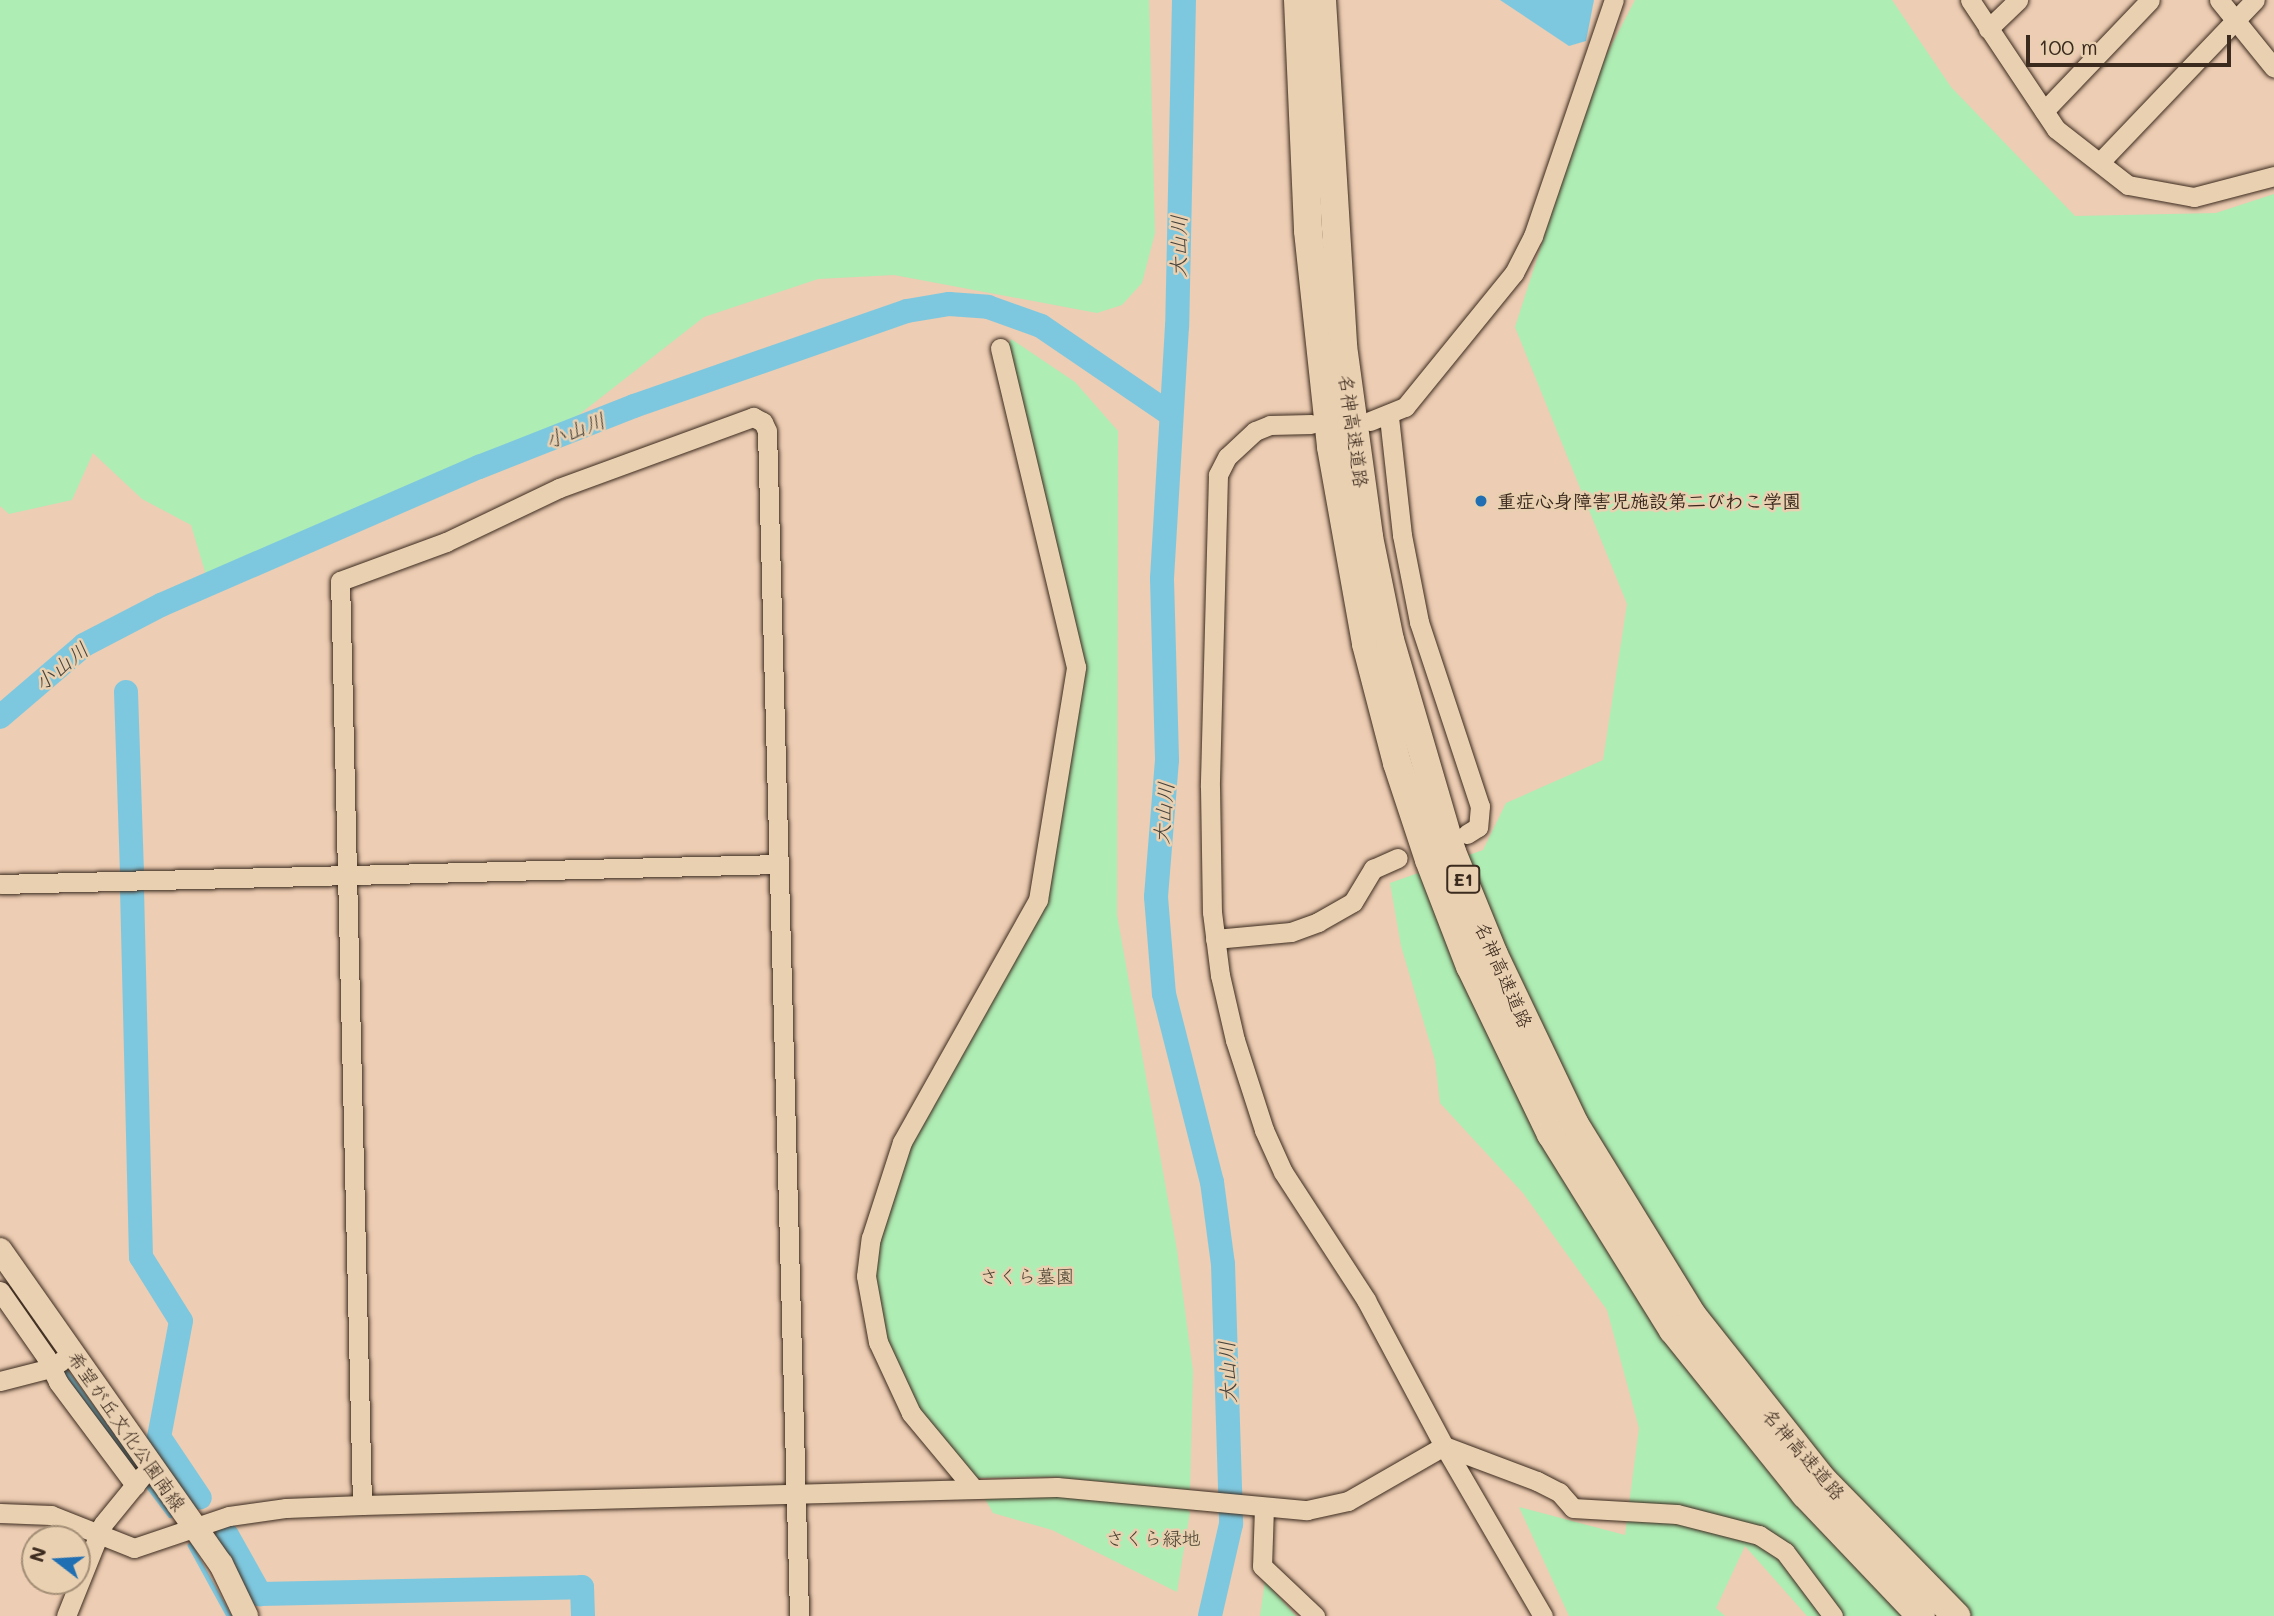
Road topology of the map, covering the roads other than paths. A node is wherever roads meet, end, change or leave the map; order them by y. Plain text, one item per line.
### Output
1 (1298, 0) edge
2 (1322, 0) edge
3 (1614, 0) edge
4 (1970, 0) edge
5 (2018, 0) edge
6 (2150, 0) edge
7 (2219, 0) edge
8 (2255, 0) edge
9 (2236, 19) junction
10 (1988, 29) junction
11 (2274, 68) edge
12 (2044, 111) junction
13 (2099, 162) junction
14 (2274, 176) edge
15 (1000, 348) dead end
16 (1311, 424) dead end
17 (1467, 834) dead end
18 (1398, 858) dead end
19 (779, 864) junction
20 (347, 875) junction
21 (0, 884) edge
22 (1215, 939) junction
23 (0, 1250) edge
24 (1, 1294) edge
25 (73, 1352) junction
26 (51, 1368) junction
27 (0, 1381) edge
28 (1444, 1446) junction
29 (154, 1464) junction
30 (135, 1485) junction
31 (974, 1489) junction
32 (796, 1494) junction
33 (362, 1505) junction
34 (1263, 1507) junction
35 (0, 1513) edge
36 (193, 1525) junction
37 (97, 1535) junction
38 (66, 1616) edge
39 (246, 1616) edge
40 (799, 1616) edge
41 (1315, 1616) edge
42 (1544, 1616) edge
43 (1833, 1616) edge
44 (1921, 1616) edge
45 (1956, 1616) edge

1 - 44 highway, 名神高速道路 / E1
2 - 45 highway, 名神高速道路 / E1
3 - 17 street
4 - 10 street
5 - 10 street
6 - 12 street
7 - 9 street
8 - 9 street
9 - 11 street
9 - 13 street
10 - 12 street
12 - 13 street
13 - 14 street
15 - 31 street
16 - 22 street
18 - 22 street
19 - 20 street
19 - 20 street
19 - 32 street
20 - 21 street
20 - 33 street
22 - 28 street
23 - 25 main road, 希望が丘文化公園南線
24 - 26 street
25 - 26 street
25 - 29 main road, 希望が丘文化公園南線
26 - 27 street
26 - 30 street
28 - 34 street
28 - 42 street
28 - 43 street
29 - 30 street
29 - 36 main road, 希望が丘文化公園南線
30 - 37 street
31 - 32 street
31 - 34 street
32 - 33 street
32 - 40 street
33 - 36 street
34 - 41 street
35 - 37 street
36 - 37 street
36 - 39 main road, 希望が丘文化公園南線
37 - 38 street

